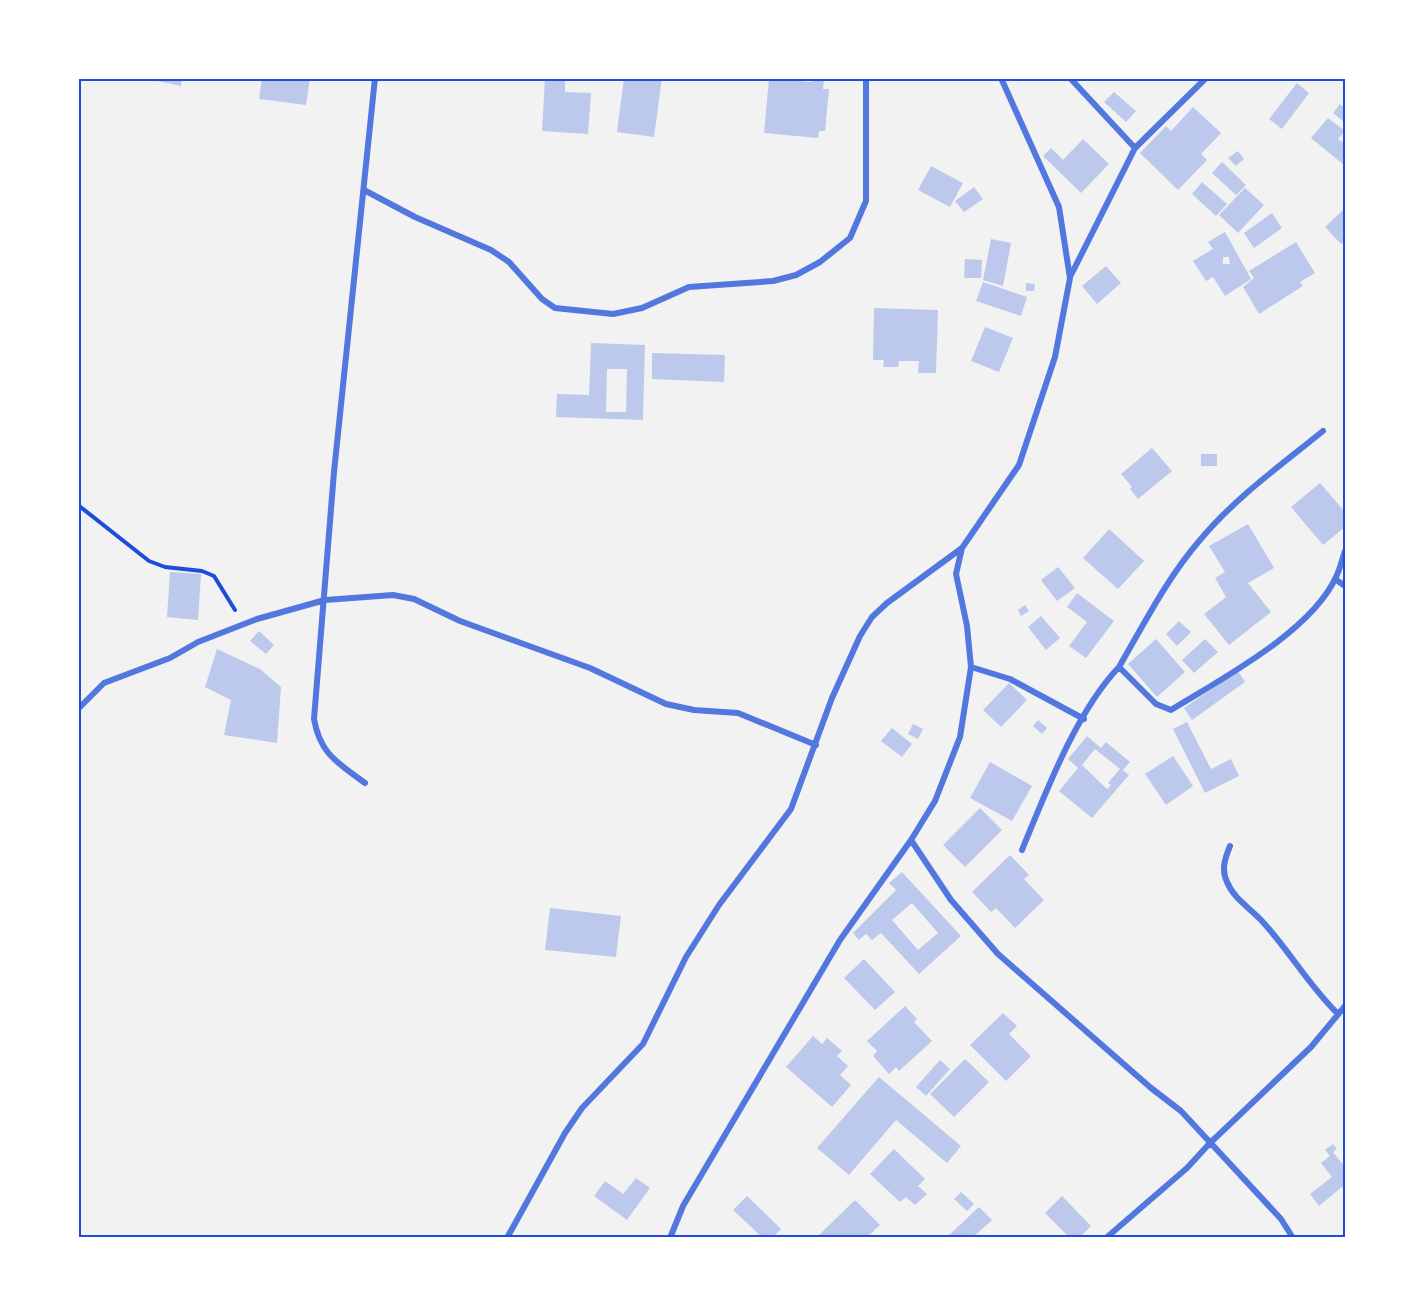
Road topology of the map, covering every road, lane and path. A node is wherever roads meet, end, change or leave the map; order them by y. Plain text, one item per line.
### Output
1 (375, 78) edge
2 (866, 78) edge
3 (1001, 78) edge
4 (1070, 78) edge
5 (1206, 78) edge
6 (1135, 148) junction
7 (364, 190) junction
8 (1070, 278) junction
9 (1323, 431) dead end
10 (78, 506) edge
11 (962, 548) junction
12 (1345, 551) edge
13 (1335, 579) junction
14 (1345, 586) edge
15 (325, 600) junction
16 (243, 624) junction
17 (1119, 667) junction
18 (971, 668) junction
19 (78, 709) edge
20 (1084, 719) junction
21 (816, 745) junction
22 (365, 783) dead end
23 (911, 840) junction
24 (1230, 846) dead end
25 (1022, 850) dead end
26 (1345, 1006) edge
27 (1338, 1014) junction
28 (1209, 1144) junction
29 (507, 1238) edge
30 (670, 1238) edge
31 (1106, 1238) edge
32 (1293, 1238) edge

1 - 7 street
2 - 7 street
3 - 8 street
4 - 6 street
5 - 6 street
6 - 8 street
7 - 15 street
8 - 11 street
9 - 17 street
10 - 16 path
11 - 18 street
11 - 21 street
12 - 13 street
13 - 14 street
13 - 17 street
15 - 16 street
15 - 21 street
15 - 22 street
16 - 19 street
17 - 20 street
18 - 20 street
18 - 23 street
20 - 25 street
21 - 29 street
23 - 28 street
23 - 30 street
24 - 27 street
26 - 27 street
27 - 28 street
28 - 31 street
28 - 32 street

